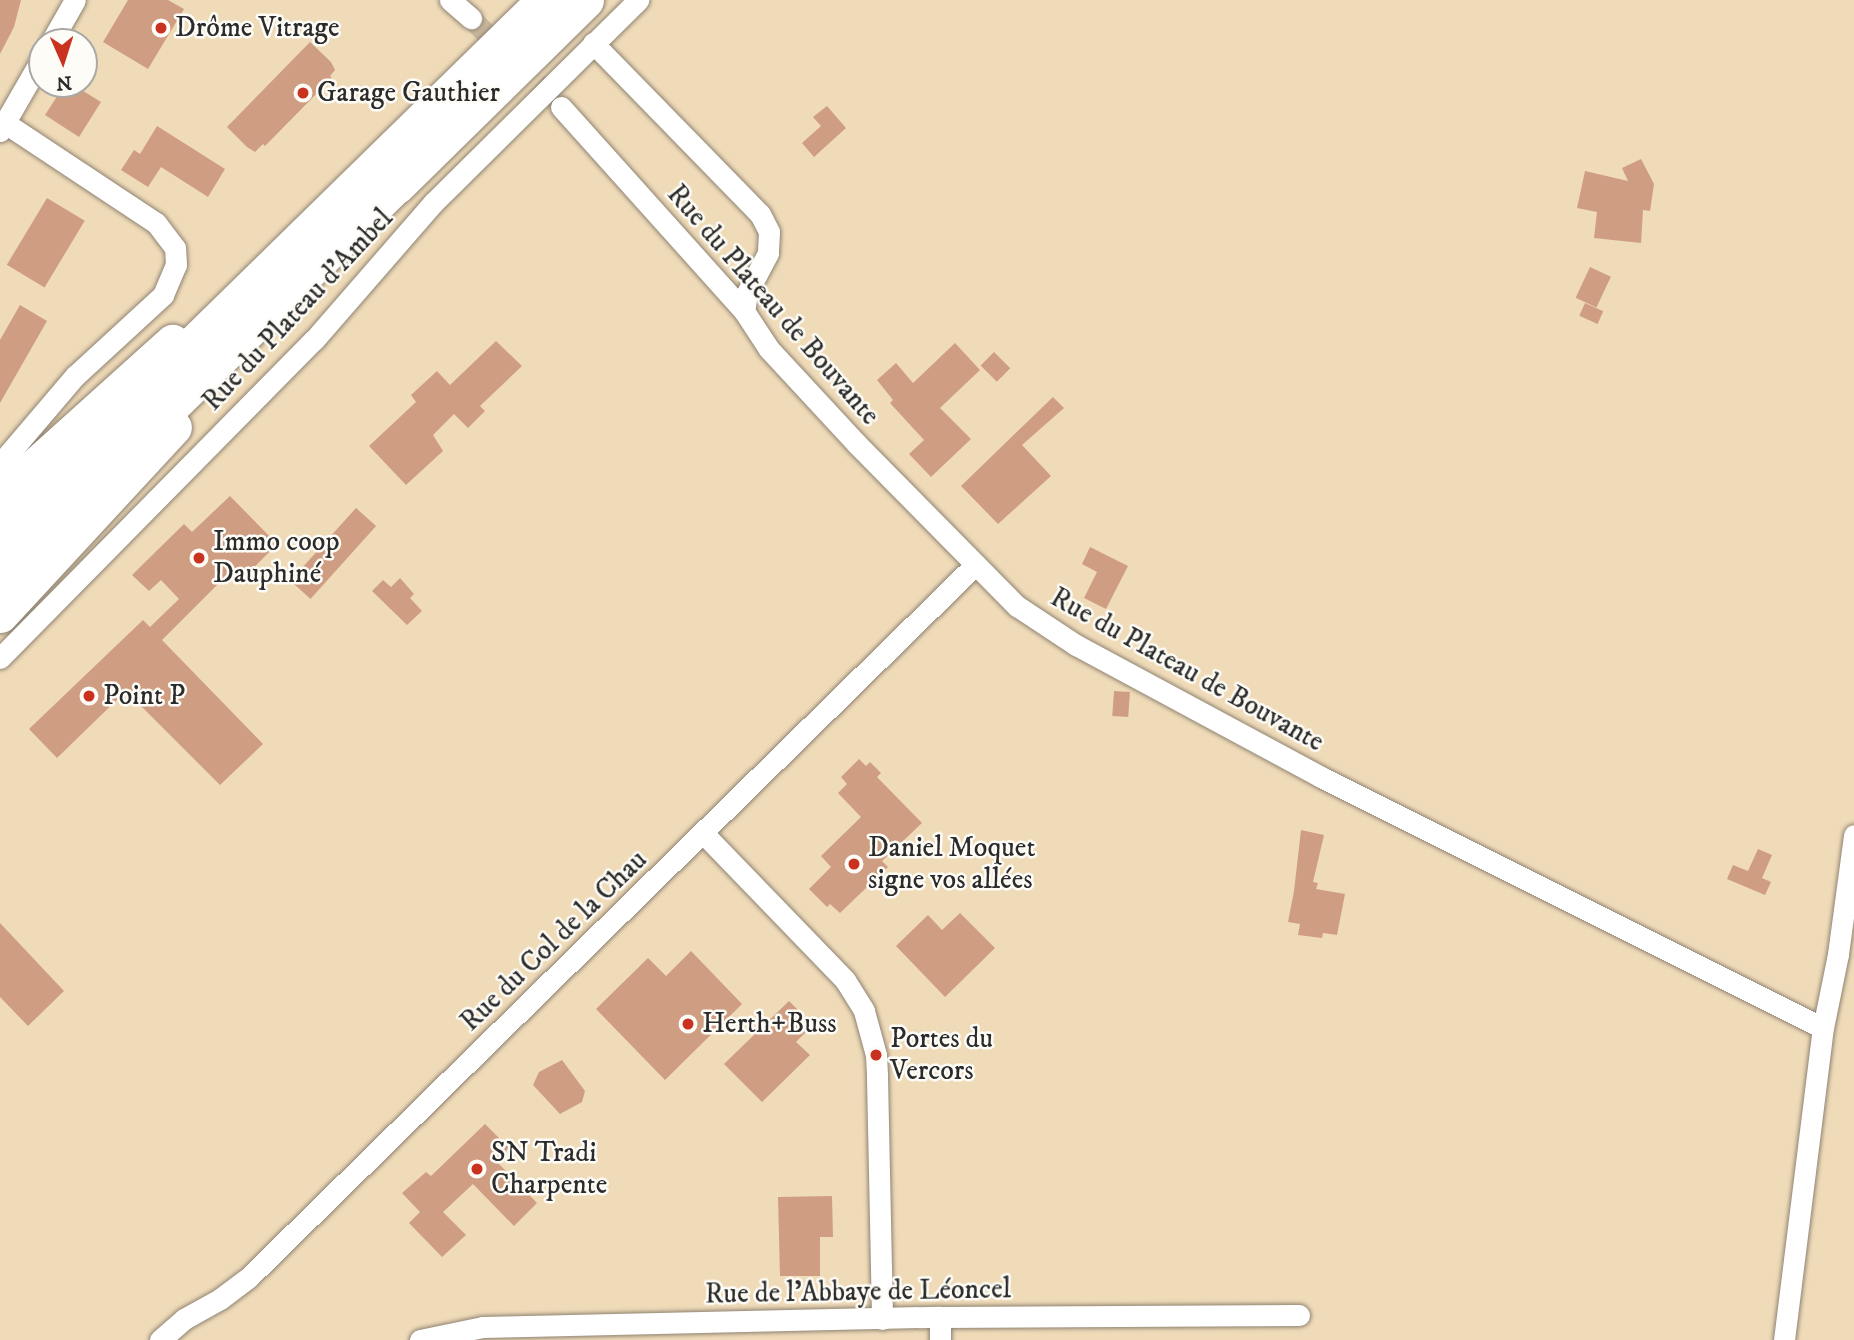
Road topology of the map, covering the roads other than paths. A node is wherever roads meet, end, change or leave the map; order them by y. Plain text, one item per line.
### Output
1 (75, 0) edge
2 (450, 0) edge
3 (547, 0) edge
4 (586, 0) edge
5 (638, 0) edge
6 (471, 18) tunnel mouth
7 (59, 28) edge
8 (593, 43) junction
9 (28, 83) edge
10 (561, 107) tunnel mouth
11 (3, 127) edge
12 (416, 165) junction
13 (744, 311) junction
14 (0, 464) edge
15 (0, 497) edge
16 (0, 535) edge
17 (974, 566) junction
18 (0, 573) edge
19 (0, 615) edge
20 (0, 657) edge
21 (704, 834) junction
22 (1854, 835) edge
23 (1823, 1028) junction
24 (1299, 1315) dead end
25 (940, 1317) junction
26 (882, 1319) junction
27 (160, 1340) edge
28 (421, 1340) edge
29 (940, 1340) edge
30 (1784, 1340) edge

1 - 7 street
2 - 6 street
3 - 15 highway
3 - 16 highway
4 - 12 highway
5 - 8 street, Rue du Plateau d'Ambel
8 - 13 street
8 - 20 street, Rue du Plateau d'Ambel
9 - 11 street
10 - 13 street, Rue du Plateau de Bouvante
11 - 14 street
12 - 18 highway
12 - 19 highway
13 - 17 street, Rue du Plateau de Bouvante
17 - 21 street, Rue du Col de la Chau
17 - 23 street, Rue du Plateau de Bouvante
21 - 26 street
21 - 27 street, Rue du Col de la Chau
22 - 23 street
23 - 30 street
24 - 25 street, Rue de l'Abbaye de Léoncel
25 - 26 street, Rue de l'Abbaye de Léoncel
25 - 29 street
26 - 28 street, Rue de l'Abbaye de Léoncel

